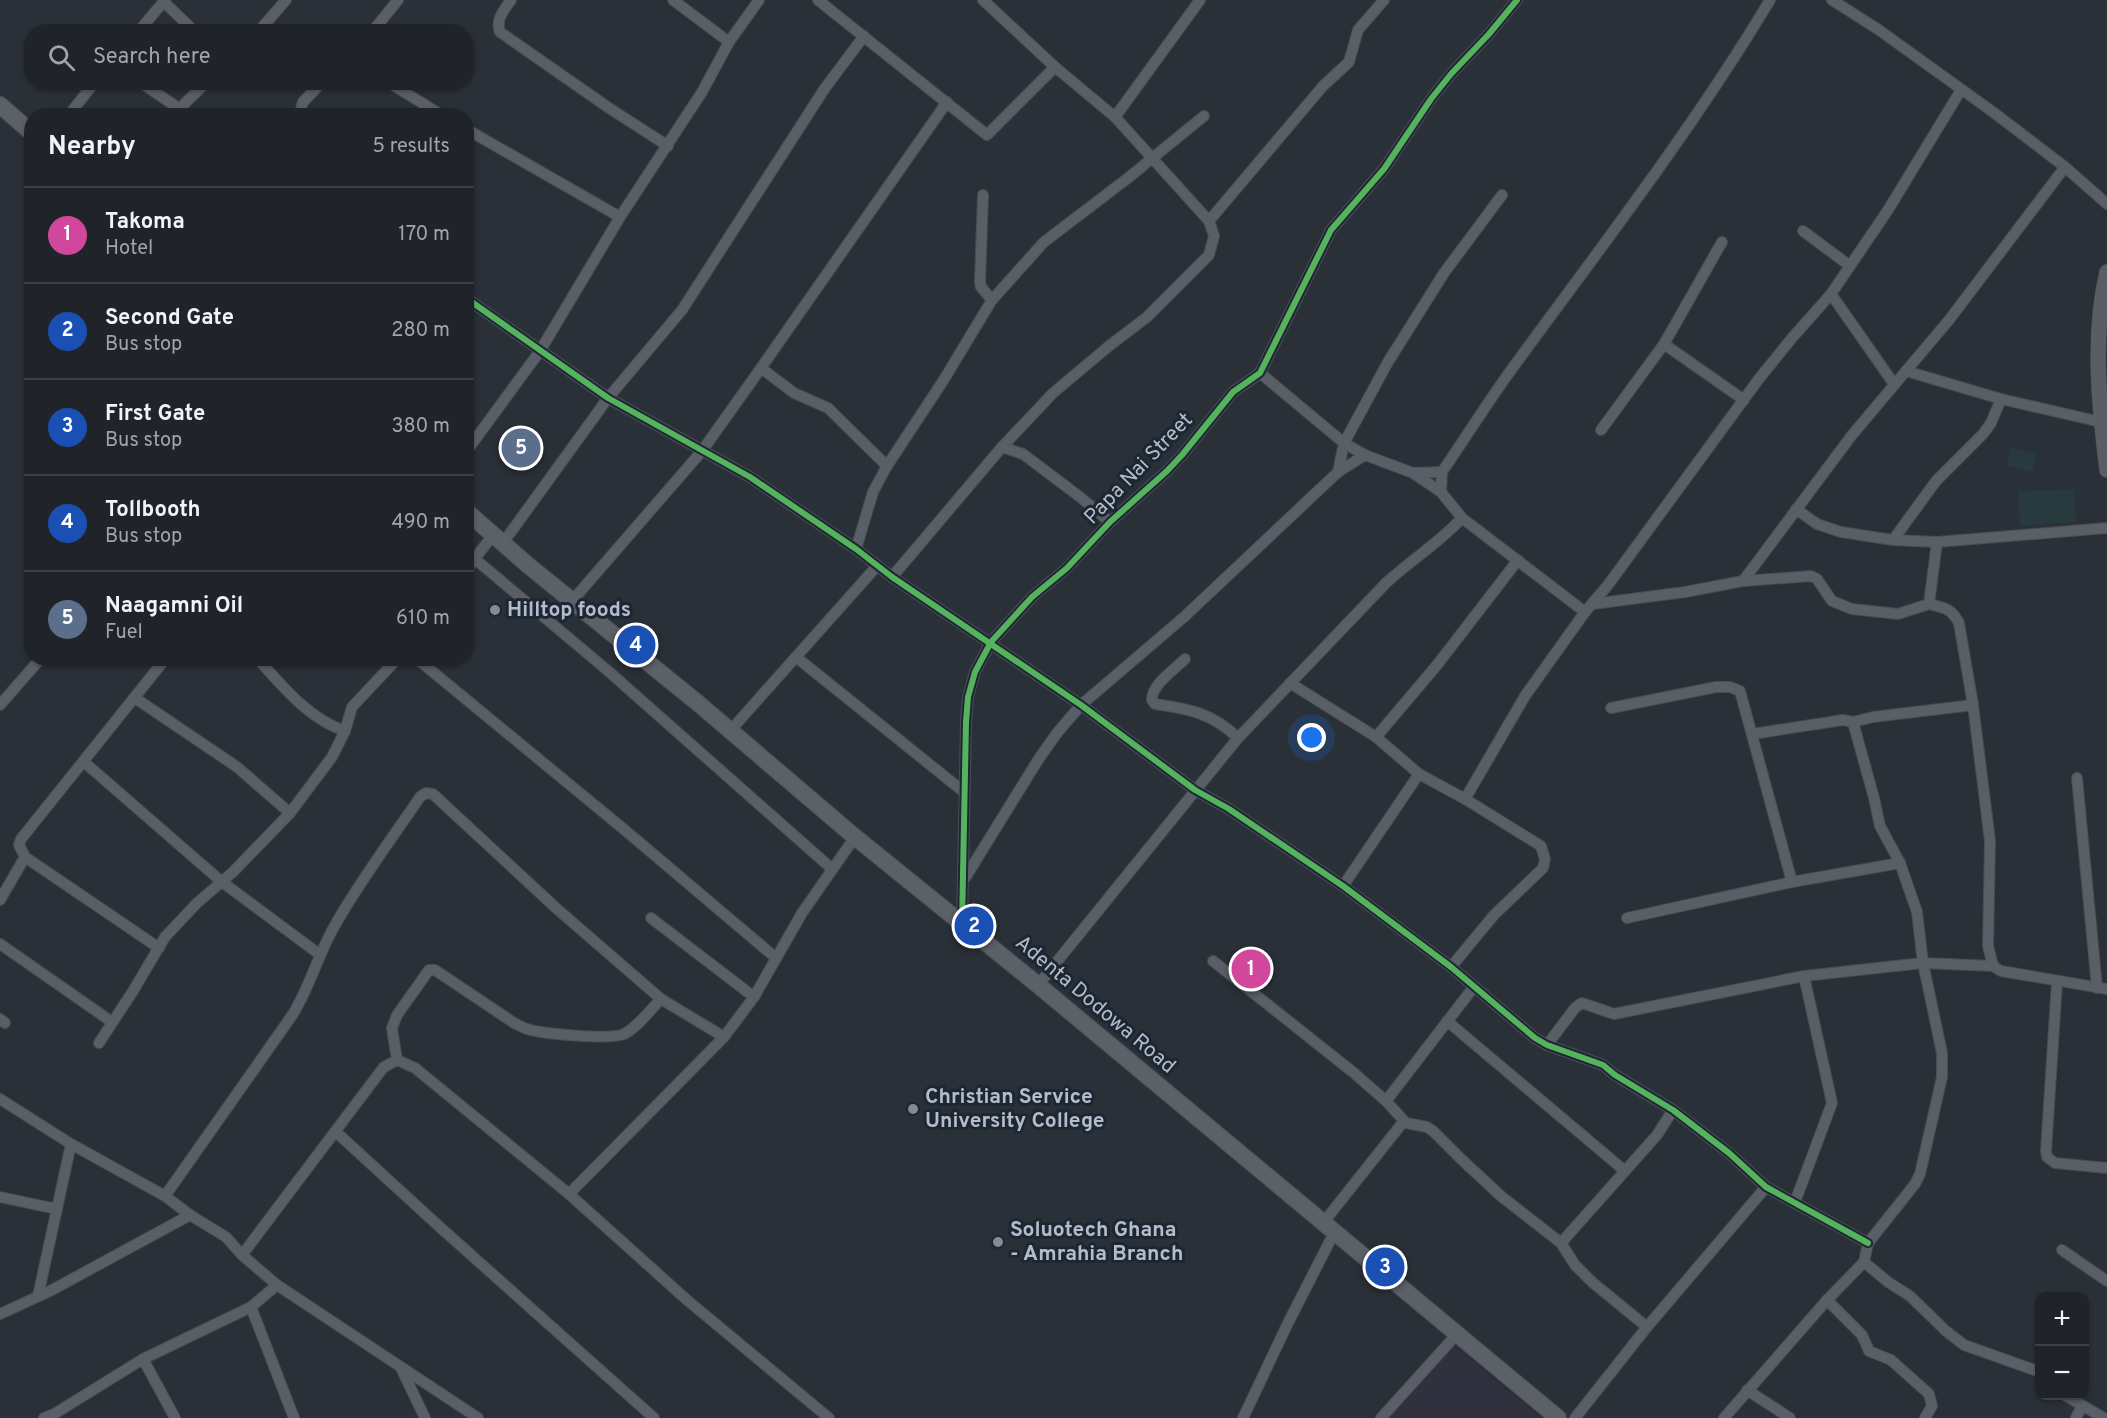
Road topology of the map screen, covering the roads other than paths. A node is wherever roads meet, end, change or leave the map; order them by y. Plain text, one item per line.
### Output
1 (286, 0) edge
2 (398, 0) edge
3 (511, 0) edge
4 (673, 0) edge
5 (759, 0) edge
6 (818, 0) edge
7 (983, 0) edge
8 (1200, 0) edge
9 (1384, 0) edge
10 (1517, 0) edge
11 (1770, 0) edge
12 (1832, 0) edge
13 (164, 1) edge
14 (145, 24) edge
15 (187, 24) edge
16 (265, 24) edge
17 (378, 24) edge
18 (864, 36) junction
19 (729, 42) junction
20 (1055, 67) junction
21 (89, 90) edge
22 (152, 90) edge
23 (199, 90) edge
24 (314, 90) edge
25 (401, 90) edge
26 (1961, 90) junction
27 (947, 102) junction
28 (0, 105) edge
29 (74, 108) edge
30 (180, 108) joint
31 (301, 108) edge
32 (430, 108) edge
33 (1204, 116) dead end
34 (1115, 117) junction
35 (24, 126) edge
36 (474, 134) edge
37 (668, 146) junction
38 (1151, 158) junction
39 (2065, 167) junction
40 (983, 195) dead end
41 (1502, 195) dead end
42 (2107, 204) edge
43 (620, 217) junction
44 (1209, 221) junction
45 (1803, 231) dead end
46 (1722, 242) dead end
47 (1850, 266) junction
48 (2107, 272) edge
49 (1831, 294) junction
50 (992, 300) junction
51 (474, 303) edge
52 (2104, 305) edge
53 (1664, 344) junction
54 (540, 351) junction
55 (761, 369) junction
56 (1906, 371) junction
57 (1260, 373) junction
58 (1894, 384) junction
59 (608, 398) junction
60 (2001, 399) junction
61 (1744, 400) junction
62 (2104, 404) edge
63 (2101, 422) junction
64 (1601, 430) dead end
65 (1016, 432) junction
66 (474, 441) edge
67 (1344, 443) junction
68 (1002, 447) junction
69 (702, 451) junction
70 (1023, 454) junction
71 (1365, 455) junction
72 (887, 466) junction
73 (2107, 470) edge
74 (1338, 472) junction
75 (1442, 472) junction
76 (1413, 473) junction
77 (1441, 492) junction
78 (1796, 509) junction
79 (474, 518) edge
80 (1462, 518) junction
81 (1110, 522) junction
82 (2107, 528) edge
83 (498, 539) junction
84 (1893, 540) junction
85 (1937, 542) junction
86 (856, 549) junction
87 (475, 559) joint
88 (1518, 560) junction
89 (877, 566) junction
90 (892, 577) junction
91 (1743, 581) junction
92 (573, 601) junction
93 (1593, 603) junction
94 (1929, 604) junction
95 (1585, 612) junction
96 (991, 642) junction
97 (796, 657) junction
98 (1185, 659) dead end
99 (34, 666) edge
100 (158, 666) edge
101 (265, 666) edge
102 (390, 666) edge
103 (426, 666) edge
104 (1290, 682) junction
105 (135, 698) junction
106 (0, 705) edge
107 (1081, 705) junction
108 (1973, 705) junction
109 (1611, 708) dead end
110 (1853, 722) junction
111 (345, 731) junction
112 (730, 731) junction
113 (1752, 734) junction
114 (1376, 737) junction
115 (1238, 738) junction
116 (84, 762) junction
117 (1419, 774) junction
118 (2077, 778) dead end
119 (1195, 790) junction
120 (964, 792) junction
121 (1465, 799) junction
122 (290, 813) junction
123 (855, 837) junction
124 (25, 857) junction
125 (1900, 862) junction
126 (831, 868) junction
127 (963, 881) junction
128 (222, 882) junction
129 (1792, 882) junction
130 (1343, 886) junction
131 (0, 900) edge
132 (651, 918) dead end
133 (1627, 918) dead end
134 (962, 925) junction
135 (0, 944) edge
136 (159, 948) junction
137 (319, 954) junction
138 (776, 958) junction
139 (1213, 960) dead end
140 (1923, 963) junction
141 (1993, 966) junction
142 (1451, 967) junction
143 (1804, 976) junction
144 (2057, 982) junction
145 (1038, 985) junction
146 (1473, 988) junction
147 (2102, 988) edge
148 (754, 997) junction
149 (661, 999) junction
150 (1447, 1021) junction
151 (112, 1022) junction
152 (724, 1037) junction
153 (99, 1043) dead end
154 (1547, 1045) junction
155 (397, 1060) junction
156 (0, 1099) edge
157 (1386, 1101) junction
158 (1673, 1110) junction
159 (1404, 1120) junction
160 (336, 1132) junction
161 (71, 1144) junction
162 (2107, 1168) edge
163 (1624, 1171) junction
164 (1766, 1186) junction
165 (569, 1194) junction
166 (165, 1196) junction
167 (0, 1197) edge
168 (1795, 1202) junction
169 (57, 1209) junction
170 (190, 1215) junction
171 (1328, 1228) junction
172 (1561, 1243) junction
173 (1868, 1243) junction
174 (2062, 1250) dead end
175 (242, 1255) junction
176 (1864, 1262) junction
177 (2107, 1281) edge
178 (277, 1285) junction
179 (38, 1296) junction
180 (1827, 1300) junction
181 (250, 1307) junction
182 (0, 1314) edge
183 (1647, 1327) junction
184 (1457, 1334) junction
185 (143, 1359) junction
186 (400, 1367) junction
187 (2035, 1370) edge
188 (433, 1388) junction
189 (1747, 1390) junction
190 (2073, 1400) edge
191 (419, 1402) junction
192 (2082, 1406) junction
193 (51, 1417) edge
194 (175, 1418) edge
195 (294, 1418) edge
196 (425, 1418) edge
197 (478, 1418) edge
198 (654, 1418) edge
199 (829, 1418) edge
200 (1243, 1418) edge
201 (1381, 1418) edge
202 (1558, 1418) edge
203 (1575, 1418) edge
204 (1724, 1418) edge
205 (1790, 1418) edge
206 (1925, 1418) edge
207 (2076, 1418) edge
208 (2104, 1418) edge

1 - 16 street
2 - 17 street
3 - 37 street
4 - 19 street
5 - 19 street
6 - 18 street
7 - 20 street
8 - 34 street
9 - 44 street
10 - 57 street, Papa Nai Street
11 - 75 street
12 - 26 street
13 - 14 street
13 - 15 street
18 - 27 street
18 - 59 street
19 - 37 street
20 - 27 street
20 - 34 street
21 - 29 street
22 - 30 street
23 - 30 street
24 - 31 street
25 - 32 street
26 - 39 street
26 - 47 street
27 - 55 street
28 - 35 main road
33 - 38 street
34 - 38 street
36 - 43 street
37 - 43 street
38 - 44 street
38 - 50 street
39 - 42 street
39 - 56 street
40 - 50 street
41 - 67 street
43 - 54 street
44 - 65 street
45 - 47 street
46 - 53 street
47 - 49 street
48 - 52 street
49 - 58 street
49 - 61 street
50 - 72 street
51 - 54 street
52 - 62 street
53 - 61 street
53 - 64 street
54 - 59 street
54 - 66 street
55 - 69 street
55 - 72 street
56 - 58 street
56 - 60 street
57 - 67 street
57 - 81 street, Papa Nai Street
58 - 78 street
59 - 69 street
59 - 83 street
60 - 63 street
60 - 84 street
61 - 93 street
62 - 63 street
63 - 73 street
65 - 68 street
65 - 70 street
67 - 71 street
67 - 74 street
68 - 70 street
68 - 90 street
69 - 86 street
69 - 92 street
70 - 81 street
71 - 74 street
71 - 76 street
72 - 86 street
74 - 107 street
75 - 76 street
75 - 77 street
76 - 77 street
77 - 80 street
78 - 84 street
78 - 91 street
79 - 83 main road, Adenta Dodowa Road
80 - 88 street
80 - 104 street
81 - 96 street, Papa Nai Street
82 - 85 street
83 - 87 street
83 - 92 main road, Adenta Dodowa Road
84 - 85 street
85 - 94 street
86 - 89 street
87 - 126 street
88 - 95 street
88 - 114 street
89 - 90 street
89 - 97 street
90 - 96 street
91 - 93 street
91 - 94 street
92 - 112 main road, Adenta Dodowa Road
93 - 95 street
94 - 108 street
95 - 121 street
96 - 107 street
96 - 120 street, Papa Nai Street
97 - 112 street
97 - 120 street
98 - 115 street
99 - 106 street
100 - 105 street
101 - 111 street
102 - 111 street
103 - 138 street
104 - 114 street
104 - 115 street
105 - 116 street
105 - 122 street
107 - 119 street
107 - 127 street
108 - 110 street
108 - 141 street
109 - 113 street
110 - 113 street
110 - 125 street
111 - 122 street
112 - 123 main road, Adenta Dodowa Road
113 - 129 street
114 - 117 street
115 - 119 street
116 - 124 street
116 - 128 street
117 - 121 street
117 - 130 street
118 - 147 street
119 - 130 street
119 - 145 street
120 - 127 street, Papa Nai Street
121 - 142 street
122 - 128 street
123 - 126 street
123 - 134 main road, Adenta Dodowa Road
124 - 131 street
124 - 136 street
125 - 129 street
125 - 140 street
126 - 138 street
127 - 134 street, Papa Nai Street
128 - 136 street
128 - 137 street
129 - 133 street
130 - 142 street
132 - 148 street
134 - 145 main road, Adenta Dodowa Road
135 - 151 street
136 - 151 street
137 - 149 street
137 - 166 street
138 - 148 street
139 - 157 street
140 - 141 street
140 - 143 street
140 - 173 street
141 - 144 street
142 - 146 street
143 - 154 street
143 - 168 street
144 - 147 street
144 - 162 street
145 - 171 main road, Adenta Dodowa Road
146 - 150 street
146 - 154 street
148 - 152 street
149 - 152 street
149 - 155 street
150 - 157 street
150 - 163 street
151 - 153 street
152 - 165 street
154 - 158 street
155 - 160 street
155 - 165 street
156 - 161 street
157 - 159 street
158 - 163 street
158 - 164 street
159 - 171 street
159 - 172 street
160 - 175 street
160 - 198 street
161 - 166 street
161 - 169 street
163 - 172 street
164 - 168 street
164 - 183 street
165 - 199 street
166 - 170 street
167 - 169 street
168 - 173 street
169 - 179 street
170 - 175 street
170 - 179 street
171 - 184 main road, Adenta Dodowa Road
171 - 200 street
172 - 183 street
173 - 176 street
174 - 177 street
175 - 178 street
176 - 180 street
176 - 187 street
178 - 181 street
178 - 186 street
179 - 182 street
180 - 189 street
180 - 206 street
181 - 185 street
181 - 195 street
183 - 203 street
184 - 201 street
184 - 202 main road, Adenta Dodowa Road
185 - 193 street
185 - 194 street
186 - 188 street
186 - 191 street
188 - 191 street
188 - 197 street
189 - 204 street
189 - 205 street
190 - 192 street
191 - 196 street
192 - 207 street
192 - 208 street

